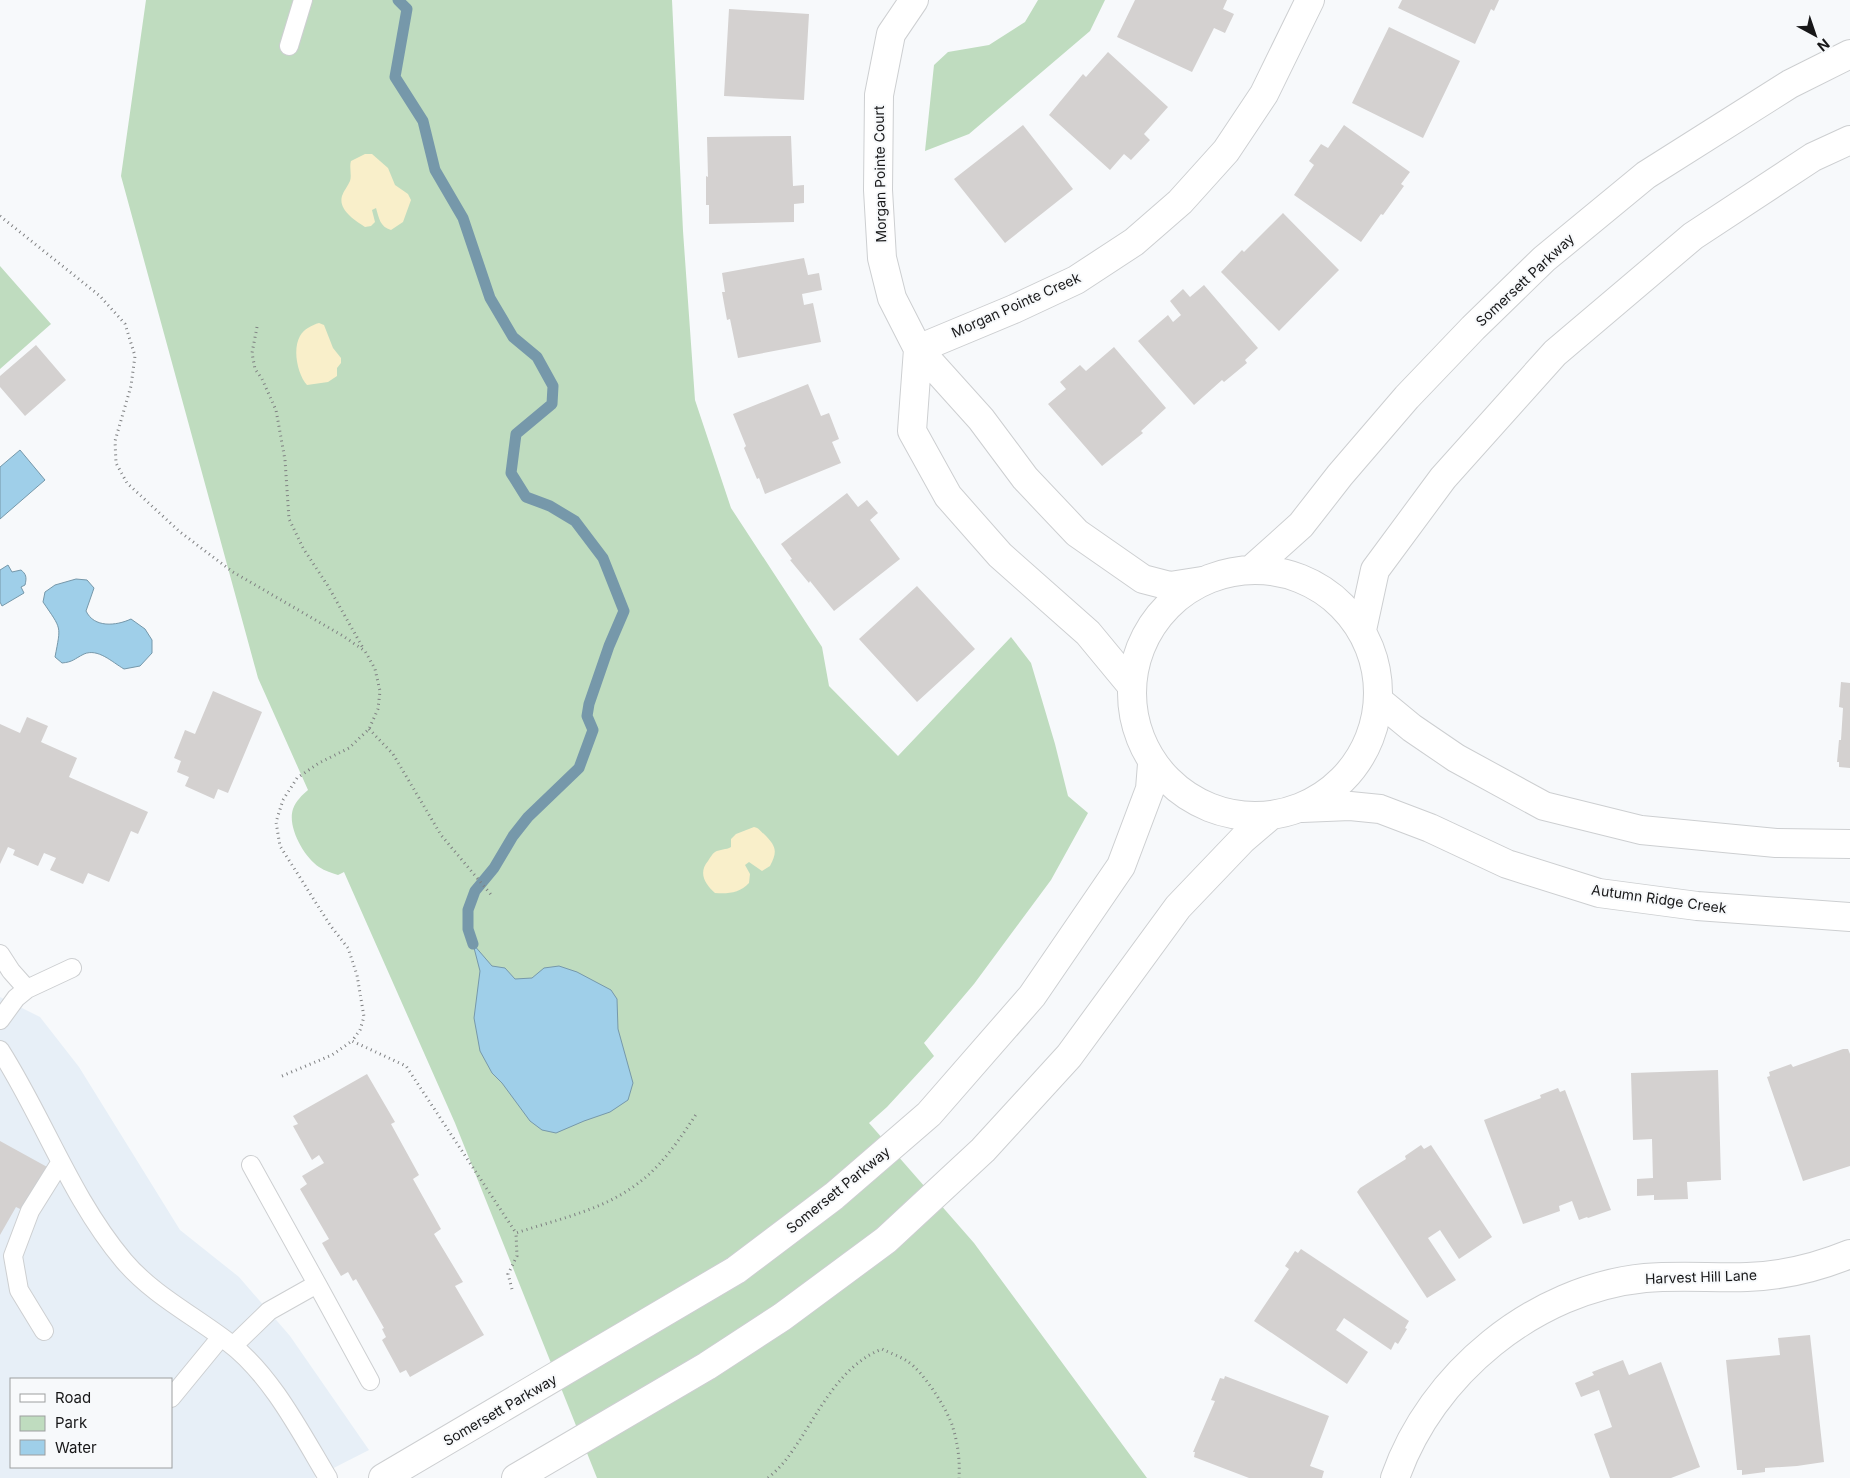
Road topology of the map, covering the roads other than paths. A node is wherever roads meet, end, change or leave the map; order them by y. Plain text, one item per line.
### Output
1 (304, 0) edge
2 (914, 0) edge
3 (1310, 0) edge
4 (288, 46) dead end
5 (1850, 54) edge
6 (1850, 140) edge
7 (918, 348) junction
8 (1252, 569) junction
9 (1202, 581) junction
10 (1362, 630) junction
11 (1130, 685) junction
12 (1378, 700) junction
13 (1152, 764) junction
14 (1302, 808) junction
15 (1270, 816) junction
16 (1850, 844) edge
17 (1850, 917) edge
18 (0, 954) edge
19 (72, 968) dead end
20 (27, 989) junction
21 (0, 1020) edge
22 (0, 1050) edge
23 (60, 1163) junction
24 (251, 1165) dead end
25 (1850, 1254) edge
26 (317, 1284) junction
27 (44, 1331) dead end
28 (227, 1342) junction
29 (370, 1381) dead end
30 (172, 1397) edge
31 (328, 1478) edge
32 (383, 1478) edge
33 (516, 1478) edge
34 (1395, 1478) edge

1 - 4 lane
2 - 7 main road, Morgan Pointe Court
3 - 7 main road, Morgan Pointe Creek
5 - 8 main road, Somersett Parkway
6 - 10 main road
7 - 9 main road
7 - 11 main road
8 - 9 main road
8 - 10 main road
9 - 11 main road
10 - 12 main road
11 - 13 main road
12 - 14 main road
12 - 16 main road
13 - 15 main road
13 - 32 main road, Somersett Parkway
14 - 15 main road
14 - 17 main road, Autumn Ridge Creek
15 - 33 main road
18 - 20 lane
19 - 20 lane
20 - 21 lane
22 - 23 lane
23 - 27 lane
23 - 28 lane
24 - 26 lane
25 - 34 main road, Harvest Hill Lane
26 - 28 lane
26 - 29 lane
28 - 30 lane
28 - 31 lane

